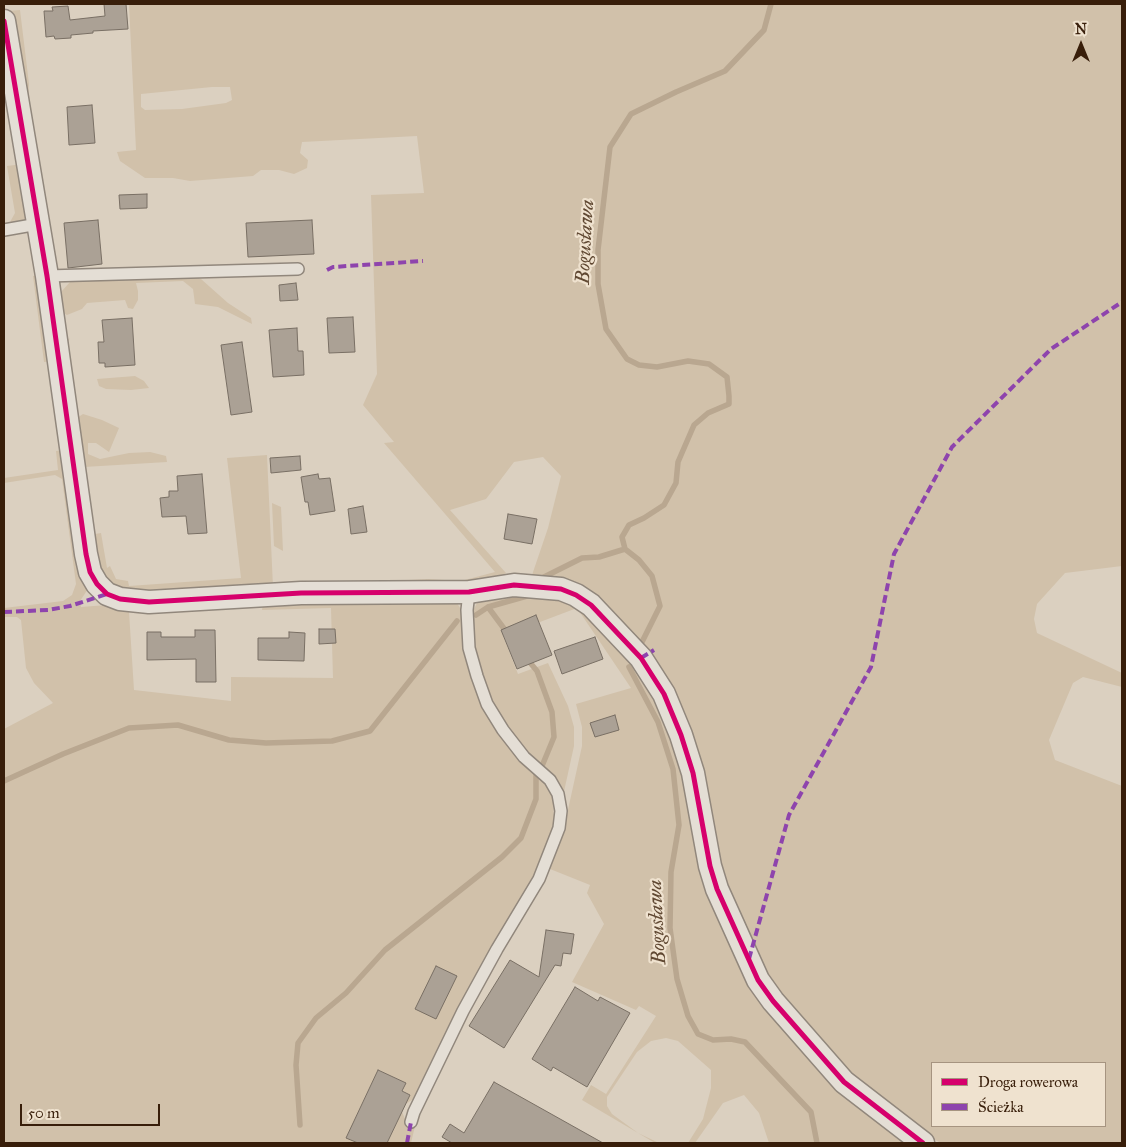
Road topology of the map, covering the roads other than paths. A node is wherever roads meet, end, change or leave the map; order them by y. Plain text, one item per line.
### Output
1 (4, 21) edge
2 (38, 224) junction
3 (4, 230) edge
4 (298, 269) dead end
5 (47, 276) junction
6 (469, 592) junction
7 (411, 1122) dead end
8 (923, 1143) edge

1 - 2 street
2 - 3 lane
2 - 5 street
4 - 5 lane
5 - 6 street
6 - 7 lane
6 - 8 street

